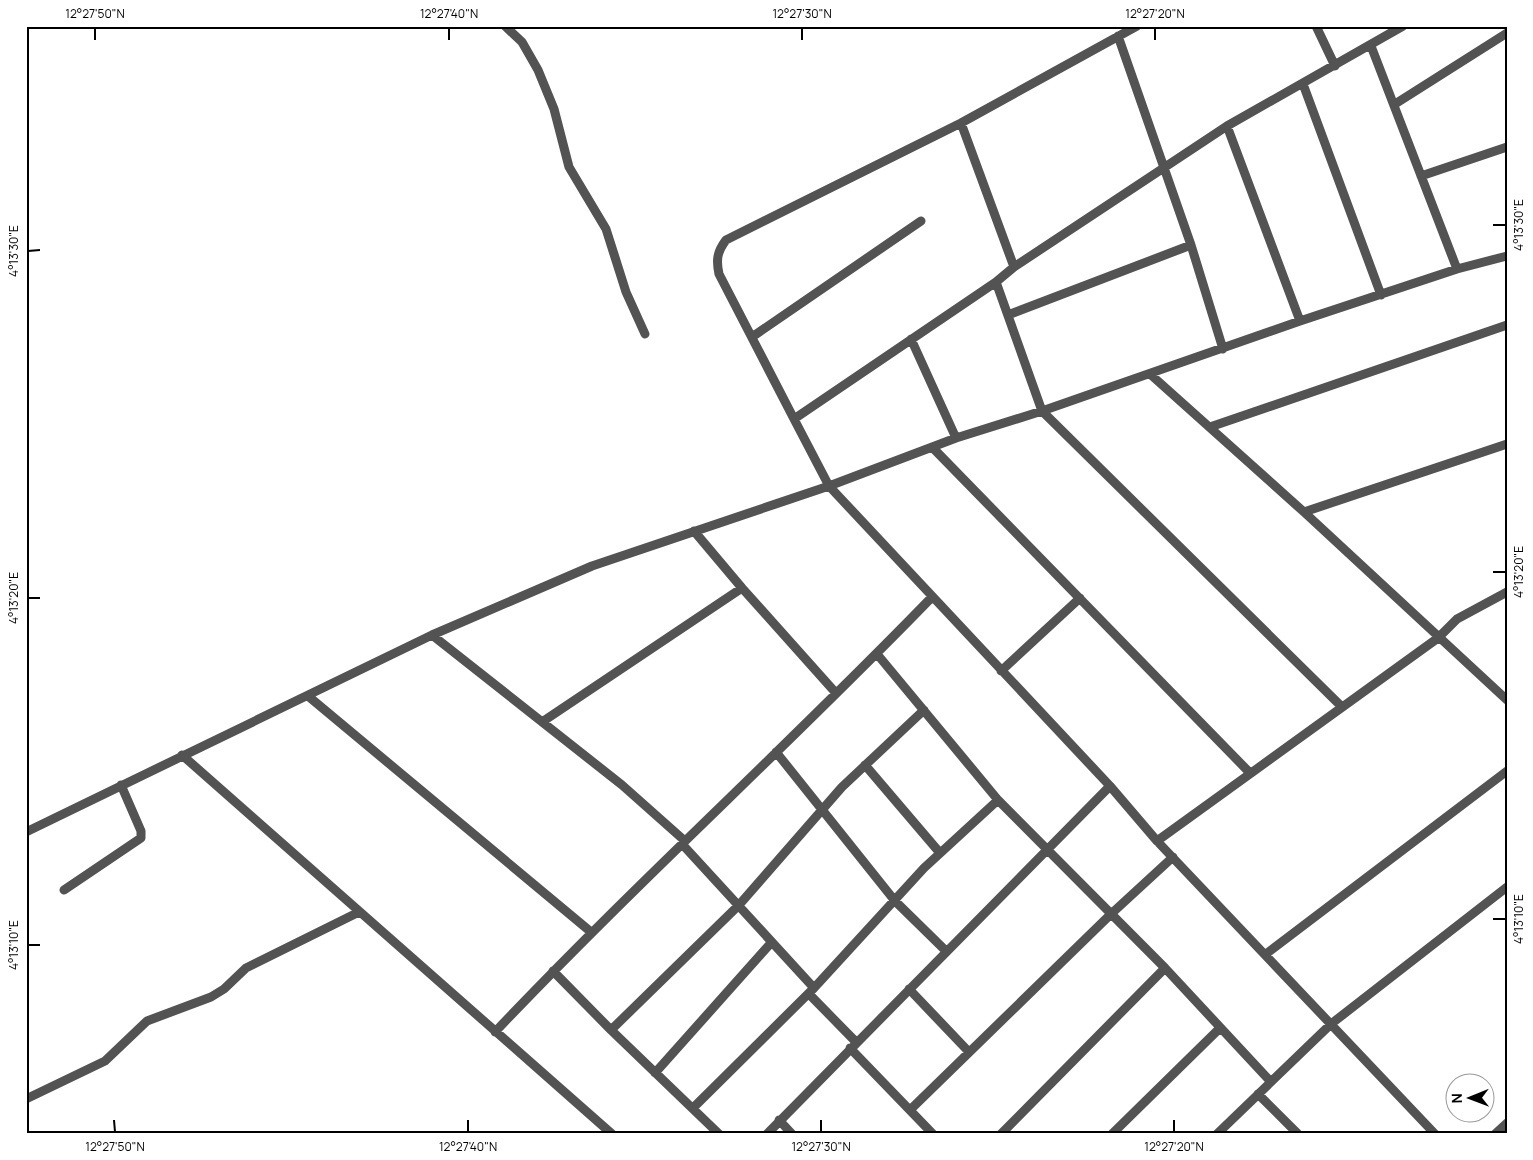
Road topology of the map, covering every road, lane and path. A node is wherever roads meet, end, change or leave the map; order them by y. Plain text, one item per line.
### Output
1 (505, 26) edge
2 (1137, 26) edge
3 (1316, 26) edge
4 (1404, 26) edge
5 (1507, 33) edge
6 (1118, 36) junction
7 (1371, 46) junction
8 (1335, 66) junction
9 (1303, 84) junction
10 (1395, 104) junction
11 (961, 123) junction
12 (1227, 126) junction
13 (1507, 147) edge
14 (1164, 168) junction
15 (1421, 176) junction
16 (921, 221) dead end
17 (1191, 245) junction
18 (1507, 256) edge
19 (1014, 267) junction
20 (1457, 269) junction
21 (996, 282) junction
22 (1382, 295) junction
23 (1008, 315) junction
24 (1300, 321) junction
25 (1507, 325) edge
26 (645, 334) dead end
27 (752, 337) junction
28 (911, 339) junction
29 (1223, 349) junction
30 (1150, 374) junction
31 (1042, 411) junction
32 (794, 419) junction
33 (1210, 427) junction
34 (956, 438) junction
35 (1507, 444) edge
36 (932, 447) junction
37 (829, 486) junction
38 (1304, 512) junction
39 (694, 531) junction
40 (742, 588) junction
41 (1507, 592) edge
42 (932, 597) junction
43 (1080, 598) junction
44 (432, 636) junction
45 (1438, 638) junction
46 (877, 654) junction
47 (1001, 671) junction
48 (835, 692) junction
49 (308, 696) junction
50 (1507, 700) edge
51 (1342, 707) junction
52 (924, 710) junction
53 (542, 722) junction
54 (776, 752) junction
55 (182, 755) junction
56 (865, 765) junction
57 (1507, 771) edge
58 (1250, 773) junction
59 (121, 785) junction
60 (1110, 786) junction
61 (998, 800) junction
62 (823, 810) junction
63 (26, 832) edge
64 (1157, 841) junction
65 (684, 843) junction
66 (1046, 850) junction
67 (940, 853) junction
68 (1173, 857) junction
69 (1507, 887) edge
70 (64, 890) dead end
71 (895, 901) junction
72 (739, 905) junction
73 (360, 912) junction
74 (1111, 914) junction
75 (591, 932) junction
76 (771, 943) junction
77 (946, 951) junction
78 (1266, 954) junction
79 (1164, 968) junction
80 (553, 971) junction
81 (908, 989) junction
82 (811, 991) junction
83 (1331, 1024) junction
84 (1220, 1028) junction
85 (611, 1030) junction
86 (495, 1032) junction
87 (853, 1045) junction
88 (969, 1052) junction
89 (655, 1073) junction
90 (1271, 1082) junction
91 (1258, 1094) junction
92 (26, 1099) edge
93 (693, 1108) junction
94 (910, 1110) junction
95 (779, 1120) junction
96 (612, 1134) edge
97 (719, 1134) edge
98 (767, 1134) edge
99 (792, 1134) edge
100 (933, 1134) edge
101 (1001, 1134) edge
102 (1112, 1134) edge
103 (1218, 1134) edge
104 (1298, 1134) edge
105 (1435, 1134) edge

1 - 26 street
2 - 6 street
3 - 8 street
4 - 7 street
5 - 10 street
6 - 11 street
6 - 14 street
7 - 8 street
7 - 10 street
8 - 9 street
9 - 12 street
9 - 22 street
10 - 15 street
11 - 19 street
11 - 27 street
12 - 14 street
12 - 24 street
13 - 15 street
14 - 17 street
14 - 19 street
15 - 20 street
16 - 27 street
17 - 23 street
17 - 29 street
18 - 20 street
19 - 21 street
20 - 22 street
21 - 23 street
21 - 28 street
22 - 24 street
23 - 31 street
24 - 29 street
25 - 33 street
27 - 32 street
28 - 32 street
28 - 34 street
29 - 30 street
30 - 31 street
30 - 33 street
31 - 34 street
31 - 51 street
32 - 37 street
33 - 38 street
34 - 36 street
35 - 38 street
36 - 37 street
36 - 43 street
37 - 39 street
37 - 42 street
38 - 45 street
39 - 40 street
39 - 44 street
40 - 48 street
40 - 53 street
41 - 45 street
42 - 46 street
42 - 47 street
43 - 47 street
43 - 58 street
44 - 49 street
44 - 53 street
45 - 50 street
45 - 51 street
46 - 48 street
46 - 52 street
47 - 60 street
48 - 54 street
49 - 55 street
49 - 75 street
51 - 58 street
52 - 56 street
52 - 61 street
53 - 65 street
54 - 62 street
54 - 65 street
55 - 59 street
55 - 73 street
56 - 62 street
56 - 67 street
57 - 78 street
58 - 64 street
59 - 63 street
59 - 70 street
60 - 64 street
60 - 66 street
61 - 66 street
61 - 67 street
62 - 71 street
62 - 72 street
64 - 68 street
65 - 72 street
65 - 75 street
66 - 74 street
66 - 77 street
67 - 71 street
68 - 74 street
68 - 78 street
69 - 83 street
71 - 77 street
71 - 82 street
72 - 76 street
72 - 85 street
73 - 86 street
73 - 92 street
74 - 79 street
74 - 88 street
75 - 80 street
76 - 82 street
76 - 89 street
77 - 81 street
78 - 83 street
79 - 84 street
79 - 101 street
80 - 85 street
80 - 86 street
81 - 87 street
81 - 88 street
82 - 87 street
82 - 93 street
83 - 90 street
83 - 105 street
84 - 90 street
84 - 102 street
85 - 89 street
86 - 96 street
87 - 94 street
87 - 95 street
88 - 94 street
89 - 93 street
90 - 91 street
91 - 103 street
91 - 104 street
93 - 97 street
94 - 100 street
95 - 98 street
95 - 99 street

